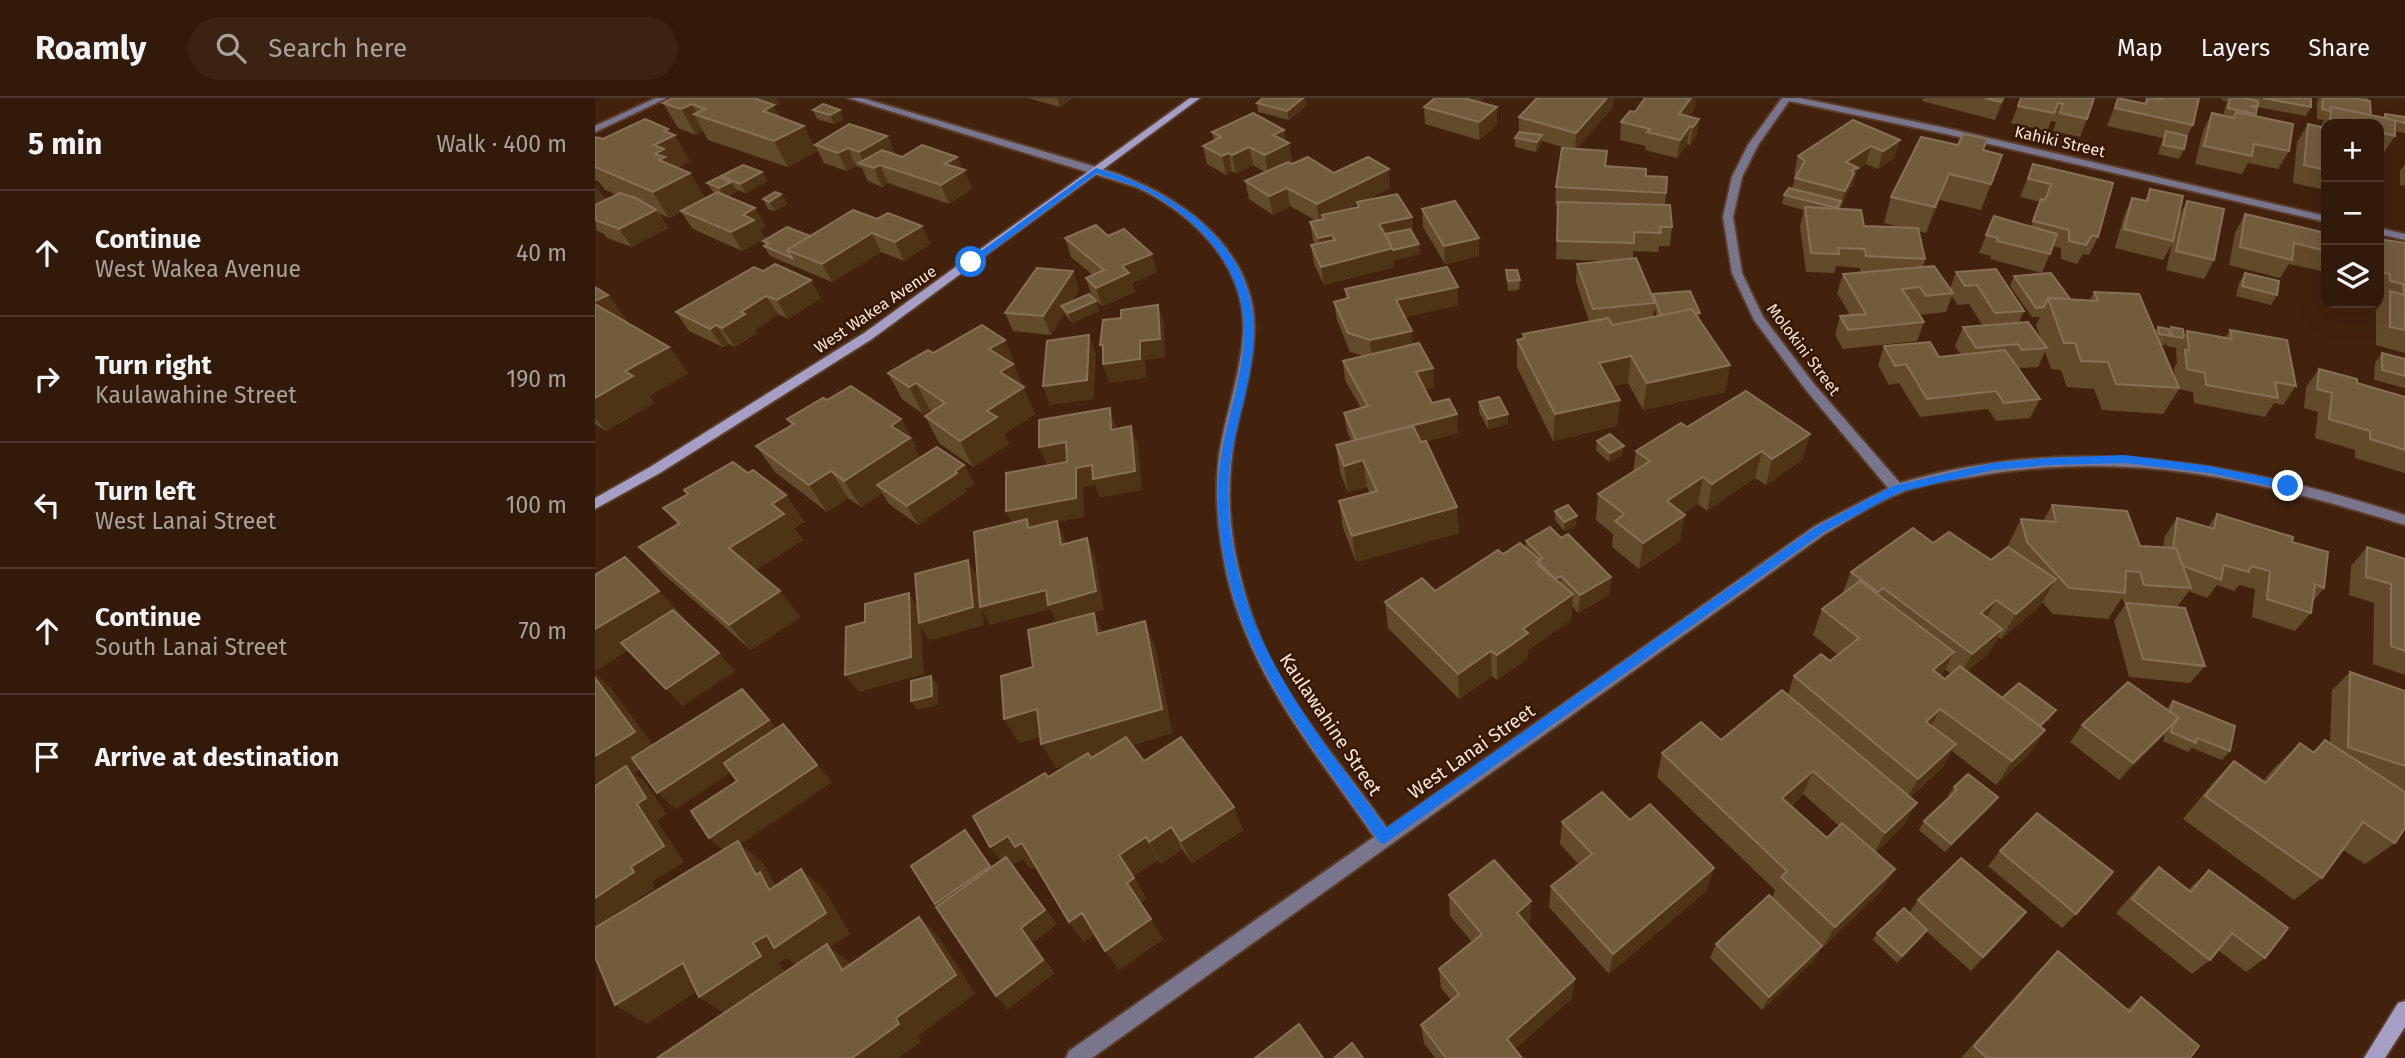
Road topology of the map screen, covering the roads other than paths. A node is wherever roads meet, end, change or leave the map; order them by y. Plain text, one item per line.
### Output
1 (663, 98) edge
2 (852, 98) edge
3 (1196, 98) edge
4 (1787, 98) edge
5 (595, 129) edge
6 (1096, 170) junction
7 (2321, 218) edge
8 (2384, 231) edge
9 (2405, 236) edge
10 (1897, 489) junction
11 (595, 504) edge
12 (2405, 520) edge
13 (1384, 837) junction
14 (2405, 1010) edge
15 (1076, 1058) edge
16 (2374, 1058) edge

1 - 5 street
2 - 6 street, Kaulawahine Street
3 - 6 street, West Wakea Avenue
4 - 7 street, Kahiki Street
4 - 10 street, Molokini Street
6 - 11 street, West Wakea Avenue
6 - 13 street, Kaulawahine Street
8 - 9 street
10 - 12 street, West Lanai Street
10 - 13 street, West Lanai Street
13 - 15 street, West Lanai Street
14 - 16 street

